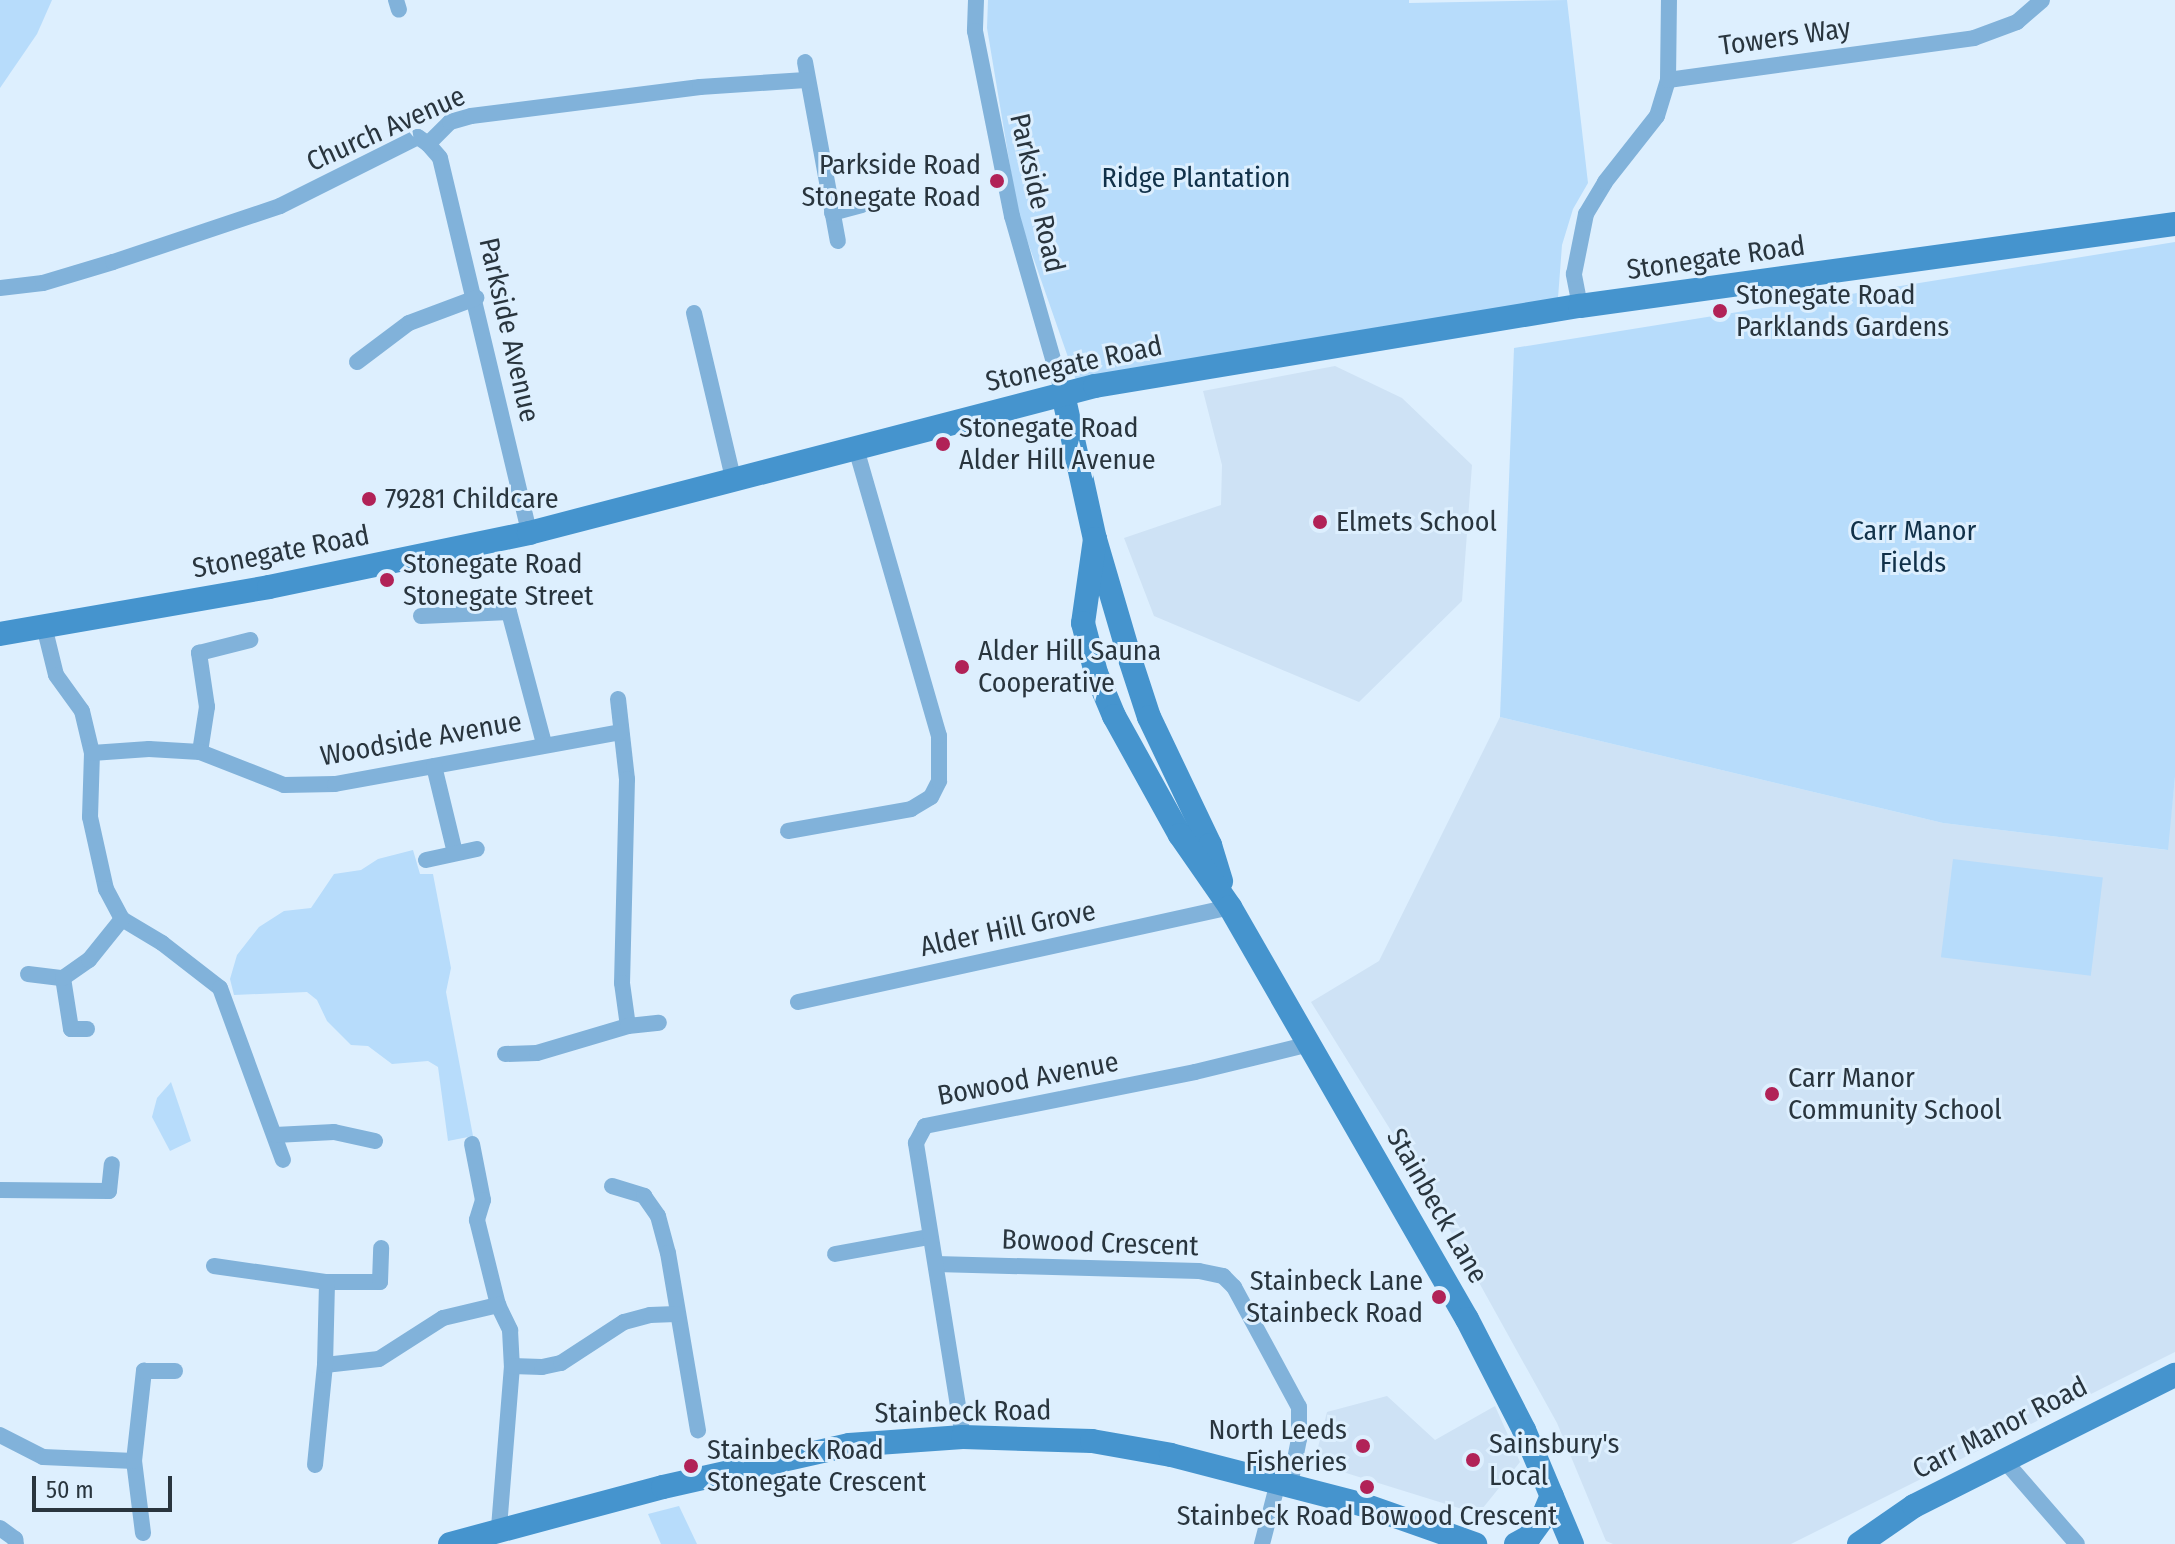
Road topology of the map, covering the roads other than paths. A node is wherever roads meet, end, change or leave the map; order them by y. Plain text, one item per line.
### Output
1 (976, 0) edge
2 (1669, 0) edge
3 (2042, 0) edge
4 (805, 62) dead end
5 (806, 80) junction
6 (1668, 80) junction
7 (428, 144) junction
8 (862, 205) dead end
9 (832, 213) junction
10 (2175, 224) edge
11 (838, 241) dead end
12 (0, 288) edge
13 (476, 298) junction
14 (1580, 306) junction
15 (694, 313) dead end
16 (357, 362) dead end
17 (1063, 394) junction
18 (856, 448) junction
19 (733, 478) junction
20 (529, 533) junction
21 (1095, 539) junction
22 (421, 616) dead end
23 (44, 626) junction
24 (0, 634) edge
25 (250, 640) dead end
26 (618, 699) dead end
27 (620, 732) junction
28 (544, 744) junction
29 (200, 752) junction
30 (92, 753) junction
31 (434, 766) junction
32 (788, 831) dead end
33 (477, 849) dead end
34 (455, 853) junction
35 (426, 860) dead end
36 (1230, 907) junction
37 (122, 919) junction
38 (28, 974) dead end
39 (63, 978) junction
40 (798, 1002) dead end
41 (659, 1023) dead end
42 (628, 1026) junction
43 (87, 1029) dead end
44 (1310, 1044) junction
45 (505, 1054) dead end
46 (275, 1135) junction
47 (375, 1141) dead end
48 (472, 1144) dead end
49 (283, 1160) dead end
50 (112, 1164) dead end
51 (612, 1186) dead end
52 (0, 1190) edge
53 (929, 1237) junction
54 (381, 1248) dead end
55 (835, 1254) dead end
56 (936, 1264) junction
57 (214, 1266) dead end
58 (327, 1282) junction
59 (498, 1305) junction
60 (676, 1314) junction
61 (325, 1365) junction
62 (512, 1366) junction
63 (175, 1371) dead end
64 (2175, 1375) edge
65 (698, 1430) dead end
66 (963, 1437) junction
67 (2, 1443) edge
68 (2004, 1460) junction
69 (134, 1461) junction
70 (315, 1465) dead end
71 (1284, 1483) junction
72 (1552, 1496) junction
73 (0, 1528) edge
74 (499, 1529) junction
75 (143, 1533) dead end
76 (16, 1544) edge
77 (450, 1544) edge
78 (1262, 1544) edge
79 (1475, 1544) edge
80 (1516, 1544) edge
81 (1572, 1544) edge
82 (1859, 1544) edge
83 (2077, 1544) edge

1 - 17 street, Parkside Road
2 - 6 street
3 - 6 street, Towers Way
4 - 5 street
5 - 7 street, Church Avenue
5 - 9 street
6 - 14 street
7 - 12 street, Church Avenue
7 - 13 street, Parkside Avenue
8 - 9 street
9 - 11 street
10 - 14 street, Stonegate Road
13 - 16 street
13 - 20 street, Parkside Avenue
14 - 17 street, Stonegate Road
15 - 19 street
17 - 18 street, Stonegate Road
17 - 21 street, Stainbeck Lane
18 - 19 street, Stonegate Road
18 - 32 street
19 - 20 street, Stonegate Road
20 - 23 street, Stonegate Road
21 - 36 street, Stainbeck Lane
21 - 36 street, Stainbeck Lane
22 - 28 street
23 - 24 street, Stonegate Road
23 - 30 street
25 - 29 street
26 - 27 street
27 - 28 street, Woodside Avenue
27 - 42 street
28 - 31 street, Woodside Avenue
29 - 30 street, Woodside Avenue
29 - 31 street, Woodside Avenue
30 - 37 street
31 - 34 street
33 - 34 street
34 - 35 street
36 - 40 street, Alder Hill Grove
36 - 44 street, Stainbeck Lane
37 - 39 street
37 - 46 street
38 - 39 street
39 - 43 street
41 - 42 street
42 - 45 street
44 - 53 street, Bowood Avenue
44 - 72 street, Stainbeck Lane
46 - 47 street
46 - 49 street
48 - 59 street
50 - 52 street
51 - 60 street
53 - 55 street
53 - 56 street, Bowood Avenue
54 - 58 street
56 - 66 street, Bowood Avenue
56 - 71 street, Bowood Crescent
57 - 58 street
58 - 61 street
59 - 61 street
59 - 62 street
60 - 62 street
60 - 65 street
61 - 70 street
62 - 74 street
63 - 69 street
64 - 68 street, Carr Manor Road
66 - 71 street, Stainbeck Road
66 - 74 street, Stainbeck Road
67 - 69 street
68 - 82 street, Carr Manor Road
68 - 83 street
69 - 75 street
71 - 78 street
71 - 79 street, Stainbeck Road
72 - 80 street
72 - 81 street, Stainbeck Lane
73 - 76 street
74 - 77 street, Stainbeck Road

